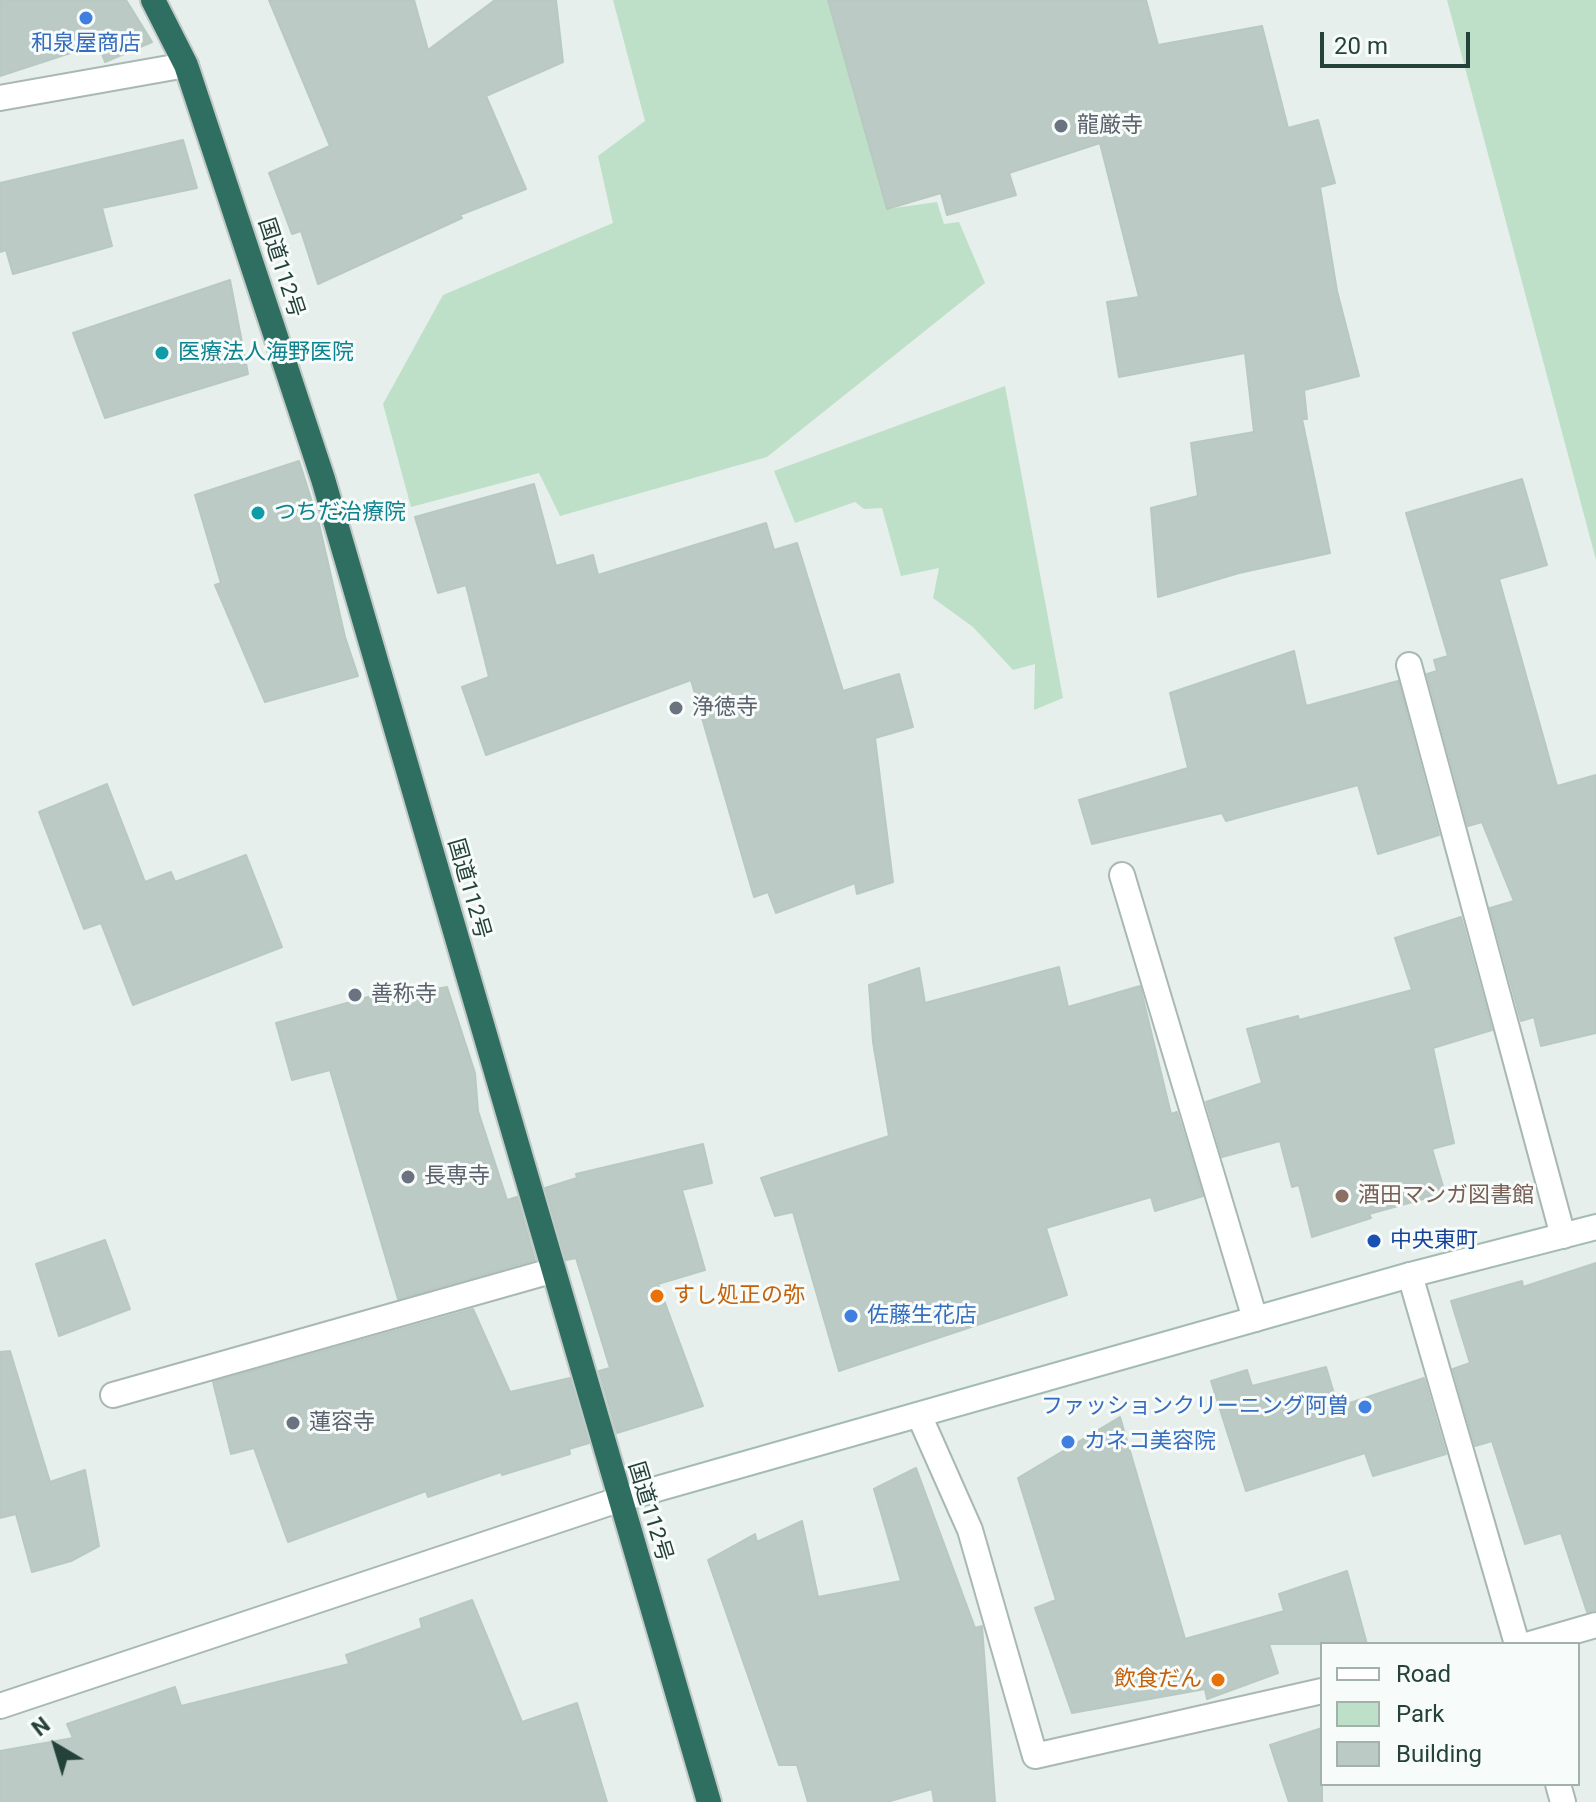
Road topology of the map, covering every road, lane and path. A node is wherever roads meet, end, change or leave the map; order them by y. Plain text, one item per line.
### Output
1 (153, 0) edge
2 (186, 65) junction
3 (0, 98) edge
4 (1409, 665) dead end
5 (1122, 875) dead end
6 (1596, 1227) edge
7 (1563, 1236) junction
8 (551, 1271) junction
9 (1410, 1275) junction
10 (1255, 1319) junction
11 (113, 1395) dead end
12 (919, 1415) junction
13 (618, 1500) junction
14 (1596, 1625) edge
15 (1516, 1642) edge
16 (1537, 1642) edge
17 (1320, 1691) edge
18 (0, 1706) edge
19 (709, 1802) edge

1 - 2 highway, 国道112号
2 - 3 street
2 - 8 highway, 国道112号
4 - 7 street
5 - 10 street
6 - 7 street
7 - 9 street
8 - 11 street
8 - 13 highway, 国道112号
9 - 10 street
9 - 15 street
10 - 12 street
12 - 13 street
12 - 17 street
13 - 18 street
13 - 19 highway, 国道112号
14 - 16 street

